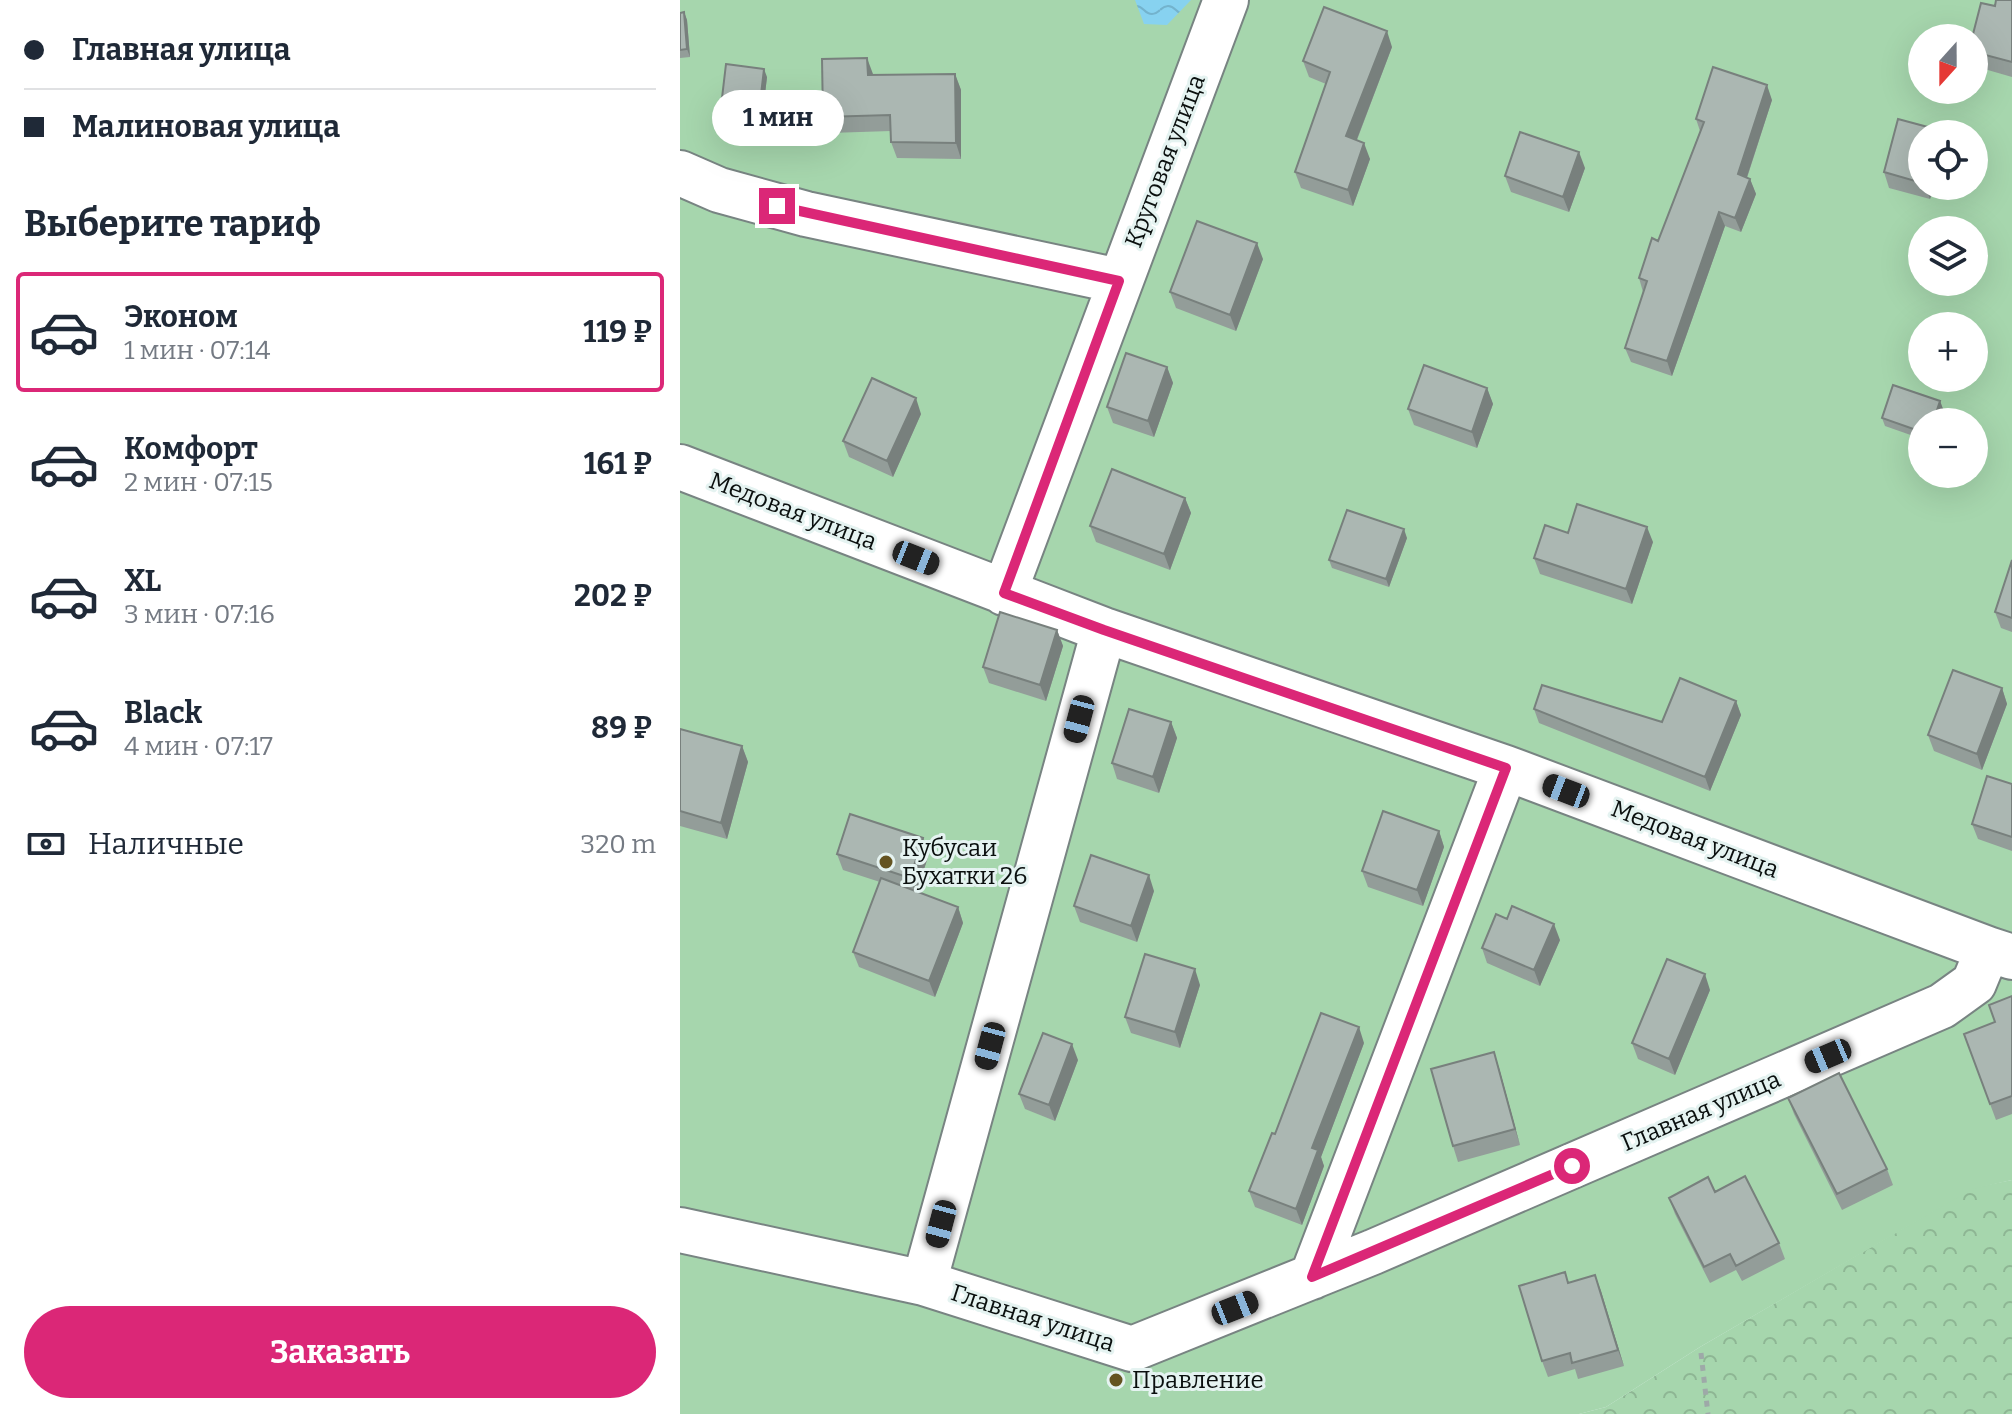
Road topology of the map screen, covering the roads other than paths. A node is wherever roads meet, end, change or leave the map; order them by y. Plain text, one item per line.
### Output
1 (1226, 0) edge
2 (680, 173) edge
3 (1119, 281) junction
4 (680, 467) edge
5 (1004, 593) junction
6 (1104, 630) junction
7 (1506, 768) junction
8 (2000, 953) edge
9 (680, 1230) edge
10 (1312, 1277) junction
11 (924, 1283) junction

1 - 3 street, Круговая улица
2 - 3 street
3 - 5 street, Круговая улица
4 - 5 street, Медовая улица
5 - 6 street, Медовая улица
6 - 7 street, Медовая улица
6 - 11 street
7 - 8 street, Медовая улица
7 - 10 street
8 - 10 street, Главная улица
9 - 11 street, Главная улица
10 - 11 street, Главная улица

